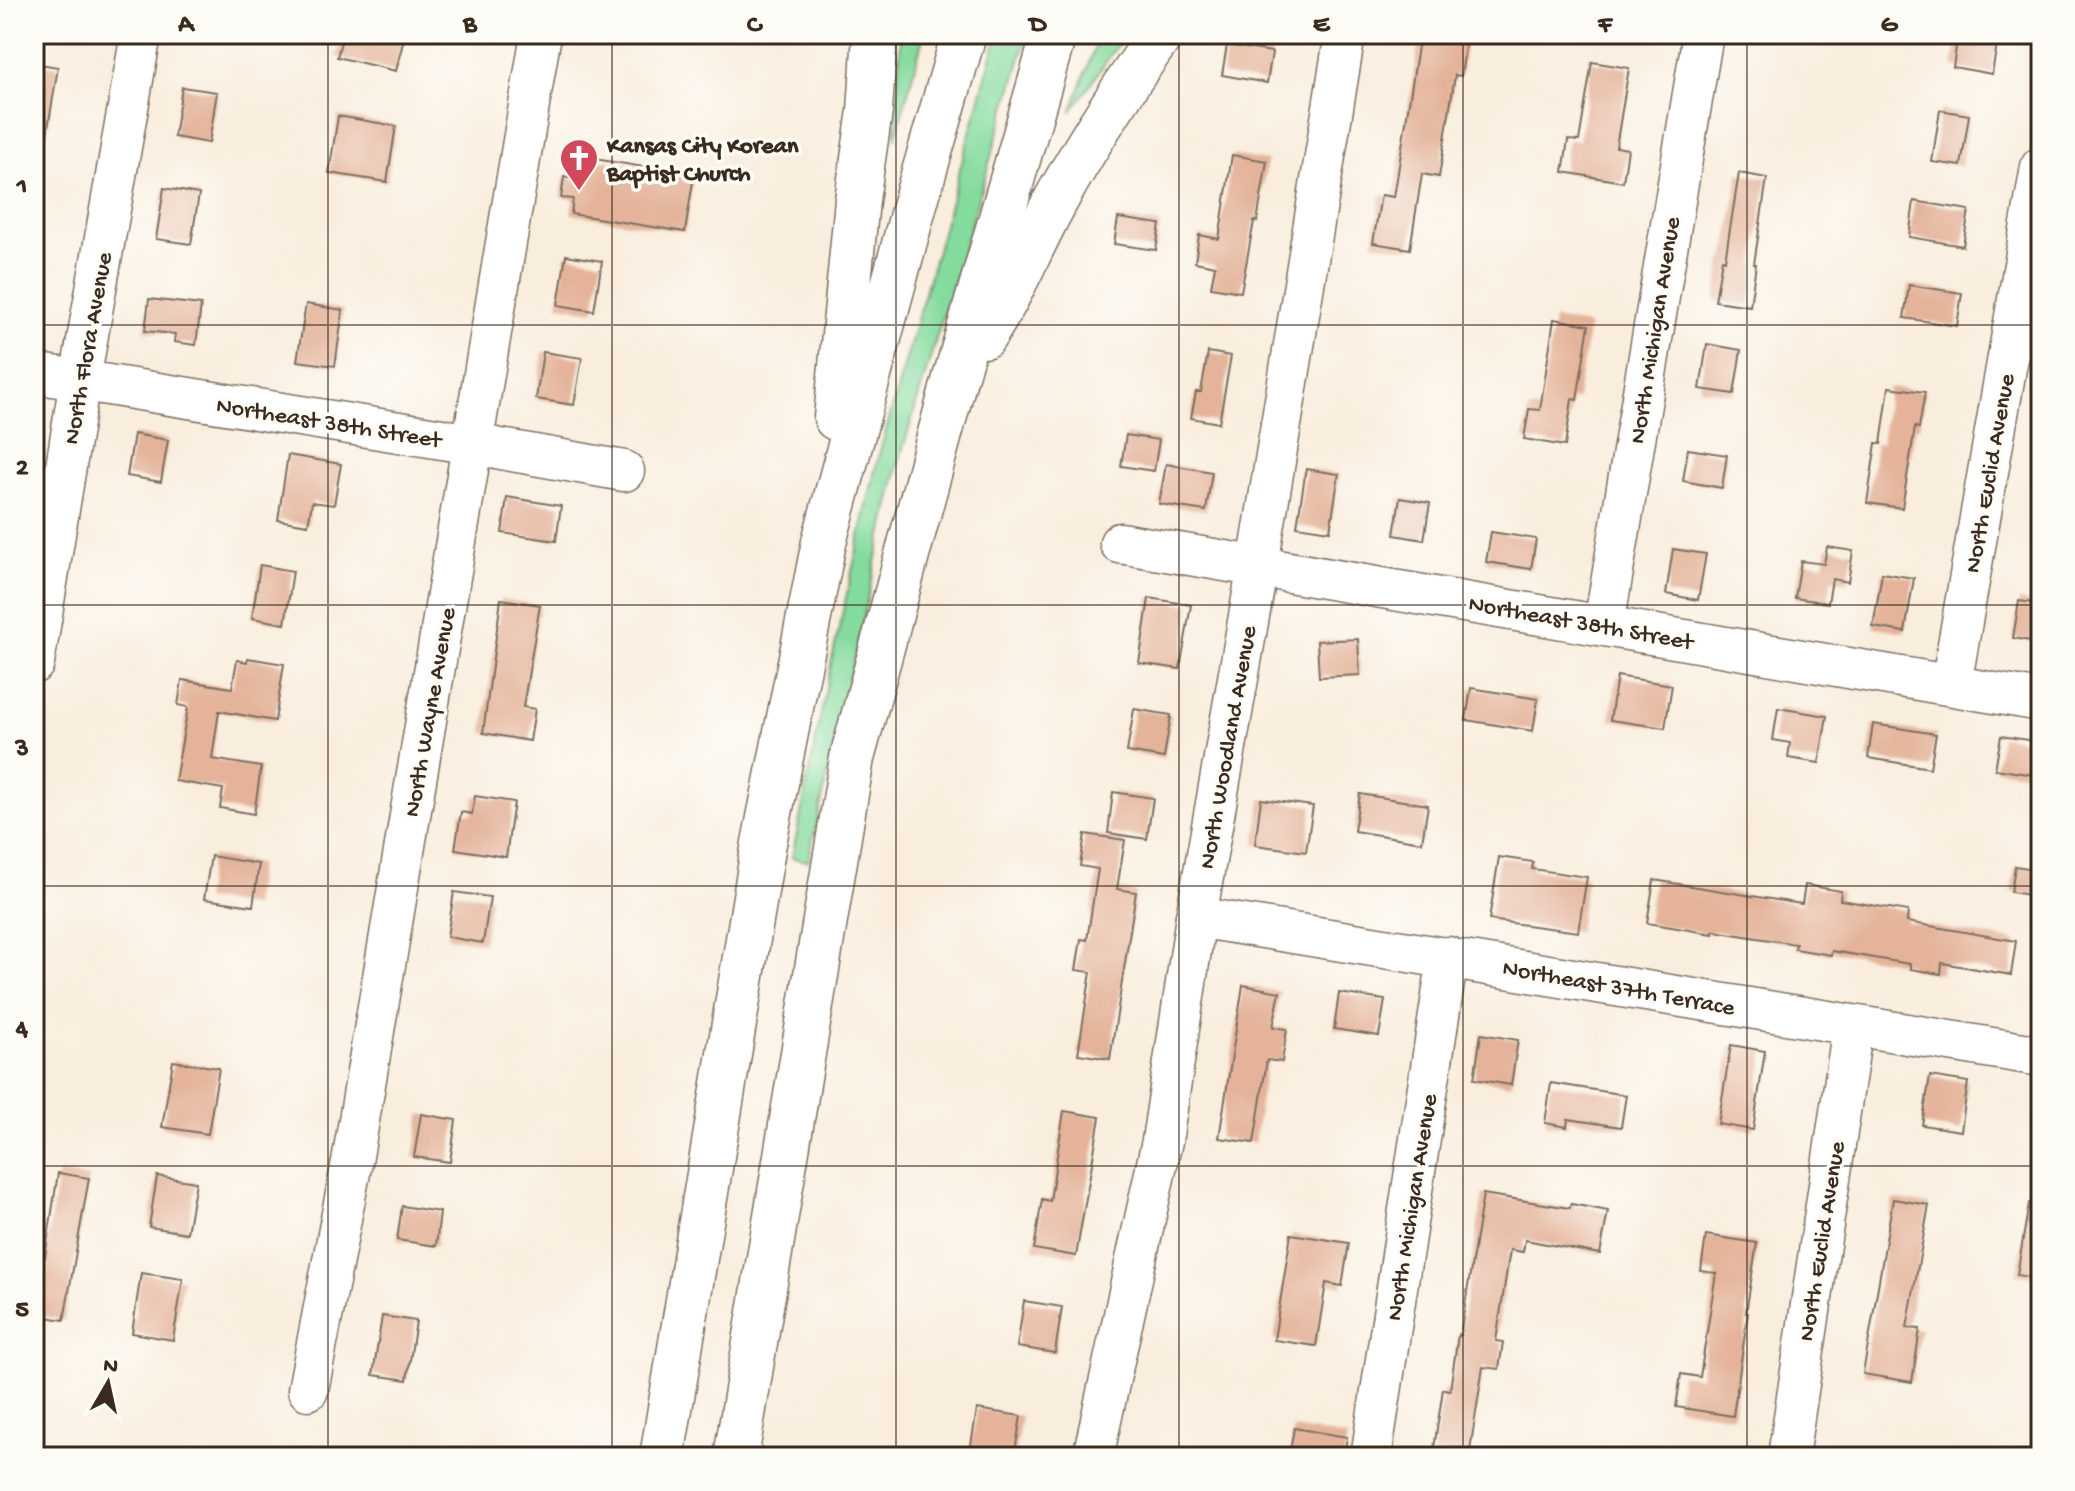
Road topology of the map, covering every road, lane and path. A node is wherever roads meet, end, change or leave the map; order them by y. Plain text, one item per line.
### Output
1 (141, 34) edge
2 (541, 34) edge
3 (875, 34) edge
4 (964, 34) edge
5 (1054, 34) edge
6 (1161, 34) edge
7 (1345, 34) edge
8 (1703, 34) edge
9 (2041, 167) edge
10 (34, 373) edge
11 (80, 380) junction
12 (954, 382) junction
13 (473, 444) junction
14 (624, 471) dead end
15 (824, 542) junction
16 (1120, 543) dead end
17 (1258, 565) junction
18 (1604, 625) junction
19 (34, 663) edge
20 (1951, 685) junction
21 (2041, 701) edge
22 (1196, 917) junction
23 (1448, 957) junction
24 (1853, 1026) junction
25 (2041, 1056) edge
26 (308, 1390) dead end
27 (662, 1457) edge
28 (736, 1457) edge
29 (1093, 1457) edge
30 (1371, 1457) edge
31 (1788, 1457) edge

1 - 11 street, North Flora Avenue
2 - 13 street, North Wayne Avenue
3 - 15 highway
4 - 15 highway
5 - 12 highway
6 - 12 highway
7 - 17 street, North Woodland Avenue
8 - 18 street, North Michigan Avenue
9 - 20 street, North Euclid Avenue
10 - 11 street, Northeast 38th Street
11 - 13 street, Northeast 38th Street
11 - 19 street, North Flora Avenue
12 - 28 highway
13 - 14 street, Northeast 38th Street
13 - 26 street, North Wayne Avenue
15 - 27 highway
16 - 17 street, Northeast 38th Street
17 - 18 street, Northeast 38th Street
17 - 22 street, North Woodland Avenue
18 - 20 street, Northeast 38th Street
20 - 21 street, Northeast 38th Street
22 - 23 street, Northeast 37th Terrace
22 - 29 street, North Woodland Avenue
23 - 24 street, Northeast 37th Terrace
23 - 30 street, North Michigan Avenue
24 - 25 street, Northeast 37th Terrace
24 - 31 street, North Euclid Avenue

